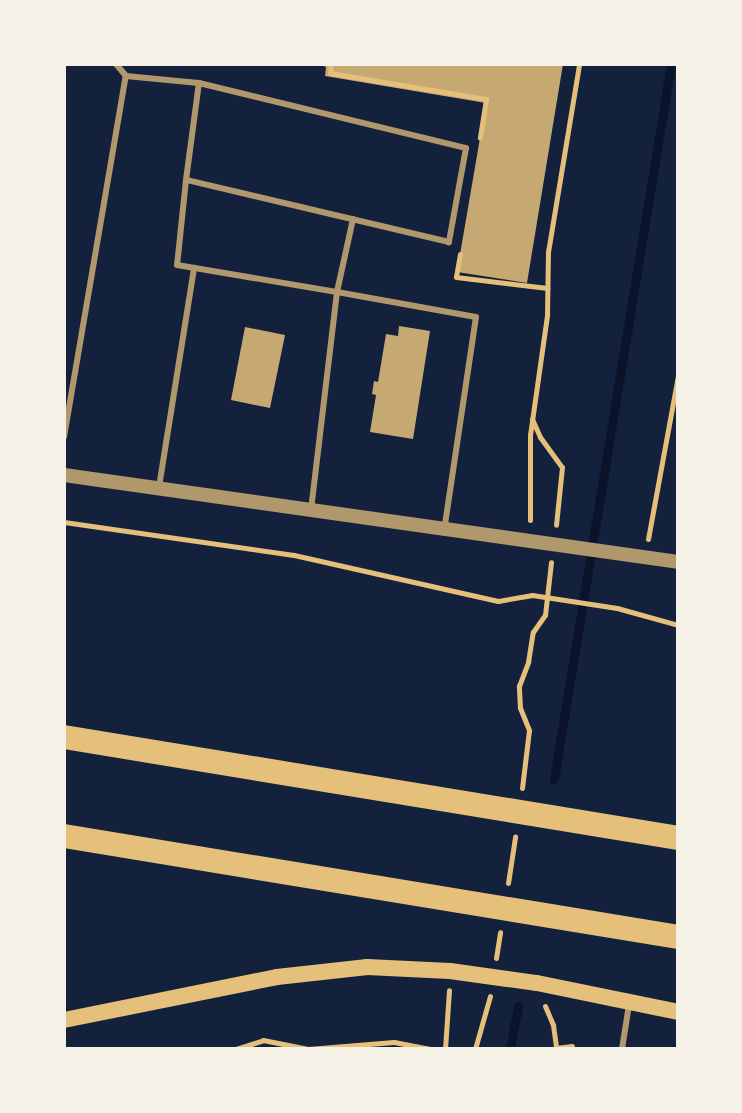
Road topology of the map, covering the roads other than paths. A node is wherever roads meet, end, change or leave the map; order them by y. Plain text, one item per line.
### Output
1 (116, 64) edge
2 (126, 76) junction
3 (199, 83) junction
4 (186, 180) junction
5 (353, 219) junction
6 (194, 268) junction
7 (337, 292) junction
8 (64, 437) edge
9 (64, 475) edge
10 (158, 491) junction
11 (311, 511) junction
12 (444, 530) junction
13 (678, 562) edge
14 (64, 737) edge
15 (64, 836) edge
16 (678, 838) edge
17 (678, 937) edge
18 (630, 1001) junction
19 (678, 1012) edge
20 (64, 1020) edge
21 (622, 1049) edge

1 - 2 lane
2 - 3 lane
2 - 8 lane
3 - 4 lane
3 - 5 lane
4 - 5 lane
4 - 6 lane
5 - 7 lane
6 - 7 lane
6 - 10 lane
7 - 11 lane
7 - 12 lane
9 - 10 street
10 - 11 street
11 - 12 street
12 - 13 street
14 - 16 highway
15 - 17 highway
18 - 19 main road
18 - 20 main road
18 - 21 lane

